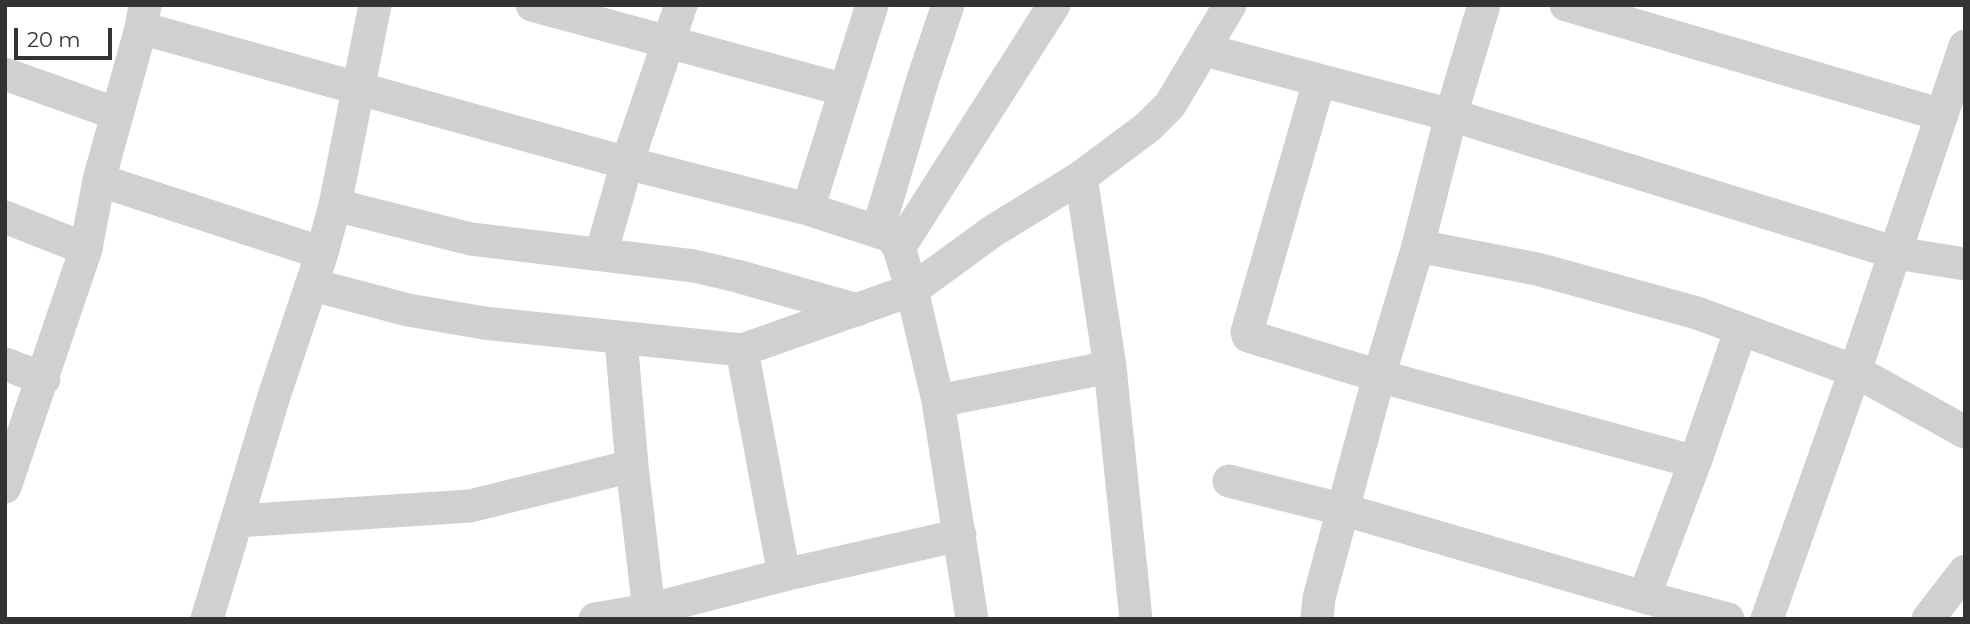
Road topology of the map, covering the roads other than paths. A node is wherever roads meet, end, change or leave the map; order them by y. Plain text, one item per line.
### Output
1 (376, 5) edge
2 (532, 5) edge
3 (681, 5) edge
4 (872, 5) edge
5 (948, 5) edge
6 (1054, 5) edge
7 (1230, 5) edge
8 (1484, 5) edge
9 (1566, 5) edge
10 (143, 17) edge
11 (667, 42) junction
12 (1965, 46) edge
13 (1205, 50) junction
14 (5, 74) edge
15 (1319, 82) junction
16 (359, 88) junction
17 (845, 90) junction
18 (117, 114) junction
19 (1451, 115) junction
20 (1942, 115) junction
21 (626, 163) junction
22 (1081, 177) junction
23 (99, 180) junction
24 (335, 205) junction
25 (808, 209) junction
26 (5, 217) edge
27 (888, 239) junction
28 (1418, 246) junction
29 (86, 249) junction
30 (322, 253) junction
31 (1896, 253) junction
32 (601, 254) junction
33 (1965, 264) edge
34 (313, 285) junction
35 (912, 290) junction
36 (857, 310) junction
37 (1741, 329) junction
38 (621, 339) junction
39 (741, 351) junction
40 (5, 364) edge
41 (1110, 367) junction
42 (1855, 371) junction
43 (1379, 376) junction
44 (44, 379) junction
45 (938, 401) junction
46 (1965, 432) edge
47 (1695, 462) junction
48 (632, 466) junction
49 (1229, 481) dead end
50 (5, 487) edge
51 (1345, 510) junction
52 (237, 521) junction
53 (960, 536) junction
54 (1965, 571) edge
55 (784, 575) junction
56 (1644, 597) junction
57 (649, 615) edge
58 (1711, 616) edge
59 (207, 619) edge
60 (595, 619) edge
61 (972, 619) edge
62 (1136, 619) edge
63 (1317, 619) edge
64 (1767, 619) edge
65 (1928, 619) edge

1 - 16 street
2 - 11 street
3 - 11 street
4 - 17 street
5 - 27 street
6 - 27 street
7 - 13 street
8 - 19 street
9 - 20 street
10 - 16 street
10 - 18 street
11 - 17 street
11 - 21 street
12 - 20 street
13 - 15 street
13 - 22 street
14 - 18 street
15 - 19 street
15 - 43 street
16 - 21 street
16 - 24 street
17 - 25 street
18 - 23 street
19 - 28 street
19 - 31 street
20 - 31 street
21 - 25 street
21 - 32 street
22 - 35 street
22 - 41 street
23 - 29 street
23 - 30 street
24 - 30 street
24 - 32 street
25 - 27 street
26 - 29 street
27 - 35 street
28 - 37 street
28 - 43 street
29 - 44 street
30 - 34 street
31 - 33 street
31 - 42 street
32 - 36 street
34 - 38 street
34 - 52 street
35 - 36 street
35 - 45 street
36 - 39 street
37 - 42 street
37 - 47 street
38 - 39 street
38 - 48 street
39 - 55 street
40 - 44 street
41 - 45 street
41 - 62 street
42 - 46 street
42 - 64 street
43 - 47 street
43 - 51 street
44 - 50 street
45 - 53 street
47 - 56 street
48 - 52 street
48 - 57 street
49 - 51 street
51 - 56 street
51 - 63 street
52 - 59 street
53 - 55 street
53 - 61 street
54 - 65 street
55 - 57 street
56 - 58 street
57 - 60 street

